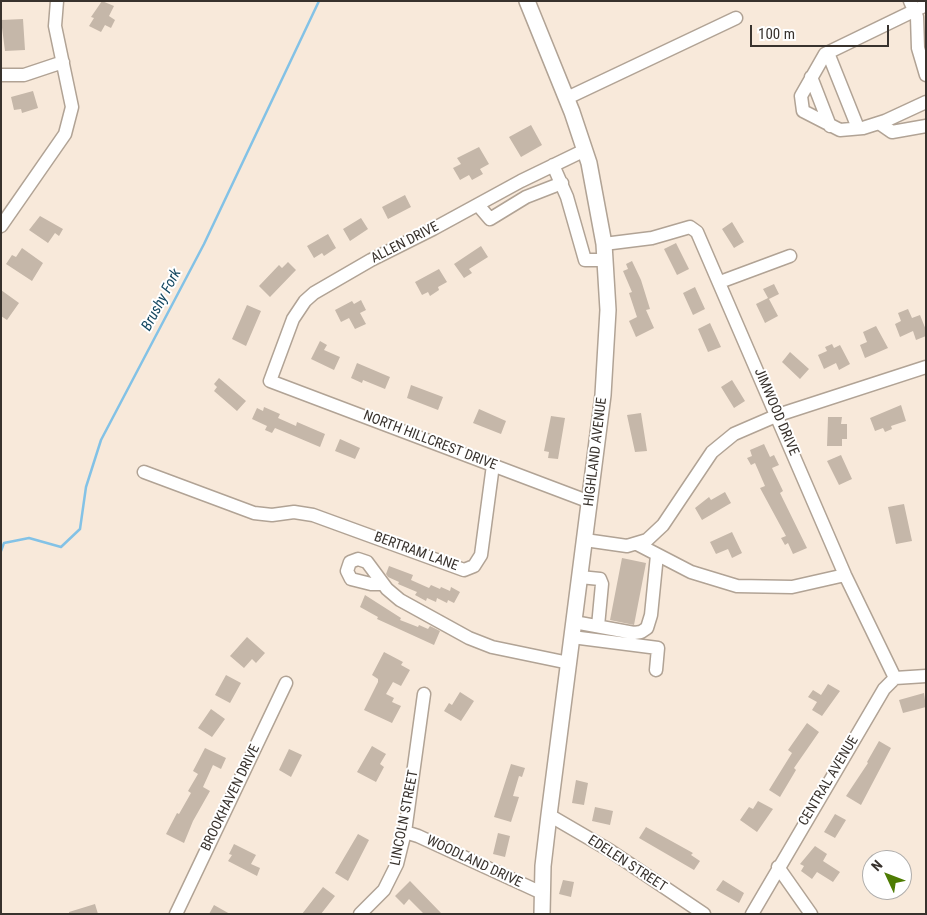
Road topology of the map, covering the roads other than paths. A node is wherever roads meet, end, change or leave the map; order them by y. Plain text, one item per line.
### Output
1 (58, 1) edge
2 (527, 1) edge
3 (926, 5) edge
4 (912, 6) edge
5 (736, 18) dead end
6 (828, 53) junction
7 (63, 62) junction
8 (1, 75) edge
9 (926, 75) edge
10 (811, 77) junction
11 (567, 98) junction
12 (926, 102) edge
13 (879, 123) junction
14 (830, 126) junction
15 (926, 126) edge
16 (858, 128) junction
17 (585, 150) junction
18 (552, 165) junction
19 (562, 184) junction
20 (478, 205) junction
21 (1, 226) edge
22 (604, 244) junction
23 (790, 256) dead end
24 (606, 260) junction
25 (720, 282) junction
26 (926, 366) edge
27 (270, 380) joint
28 (778, 416) junction
29 (493, 465) junction
30 (144, 472) dead end
31 (590, 502) junction
32 (585, 540) junction
33 (637, 544) junction
34 (657, 555) junction
35 (845, 575) junction
36 (580, 577) junction
37 (383, 584) dead end
38 (598, 626) junction
39 (573, 630) junction
40 (569, 663) junction
41 (656, 670) dead end
42 (926, 676) edge
43 (895, 678) junction
44 (286, 683) dead end
45 (424, 694) dead end
46 (549, 815) junction
47 (405, 832) junction
48 (778, 867) junction
49 (542, 893) junction
50 (176, 914) edge
51 (360, 914) edge
52 (542, 914) edge
53 (704, 914) edge
54 (752, 914) edge
55 (811, 914) edge

1 - 7 street
2 - 11 main road, HIGHLAND AVENUE
3 - 4 street
4 - 6 street
4 - 9 street
5 - 11 street
6 - 10 street
6 - 16 street
7 - 8 street
7 - 21 street
10 - 14 street
10 - 14 street
11 - 17 main road, HIGHLAND AVENUE
12 - 13 street
13 - 15 street
13 - 16 street
14 - 16 street
17 - 18 street, ALLEN DRIVE
17 - 22 main road, HIGHLAND AVENUE
18 - 19 street
18 - 20 street, ALLEN DRIVE
19 - 20 street
19 - 24 street
20 - 27 street, ALLEN DRIVE
22 - 24 main road, HIGHLAND AVENUE
22 - 25 street, JIMWOOD DRIVE
23 - 25 street
24 - 31 main road, HIGHLAND AVENUE
25 - 28 street, JIMWOOD DRIVE
26 - 28 street
27 - 29 street, NORTH HILLCREST DRIVE
28 - 33 street
28 - 35 street, JIMWOOD DRIVE
29 - 30 street, BERTRAM LANE
29 - 31 street, NORTH HILLCREST DRIVE
31 - 32 main road, HIGHLAND AVENUE
32 - 33 street
32 - 36 main road, HIGHLAND AVENUE
33 - 34 street
34 - 35 street
34 - 38 street
35 - 43 street, JIMWOOD DRIVE
36 - 38 street
36 - 39 main road, HIGHLAND AVENUE
37 - 40 street
38 - 39 street
39 - 40 main road, HIGHLAND AVENUE
39 - 41 street
40 - 46 main road, HIGHLAND AVENUE
42 - 43 street
43 - 48 street, CENTRAL AVENUE
44 - 50 street, BROOKHAVEN DRIVE
45 - 47 street, LINCOLN STREET
46 - 49 main road, HIGHLAND AVENUE
46 - 53 street, EDELEN STREET
47 - 49 street, WOODLAND DRIVE
47 - 51 street, LINCOLN STREET
48 - 54 street, CENTRAL AVENUE
48 - 55 street
49 - 52 main road, HIGHLAND AVENUE

